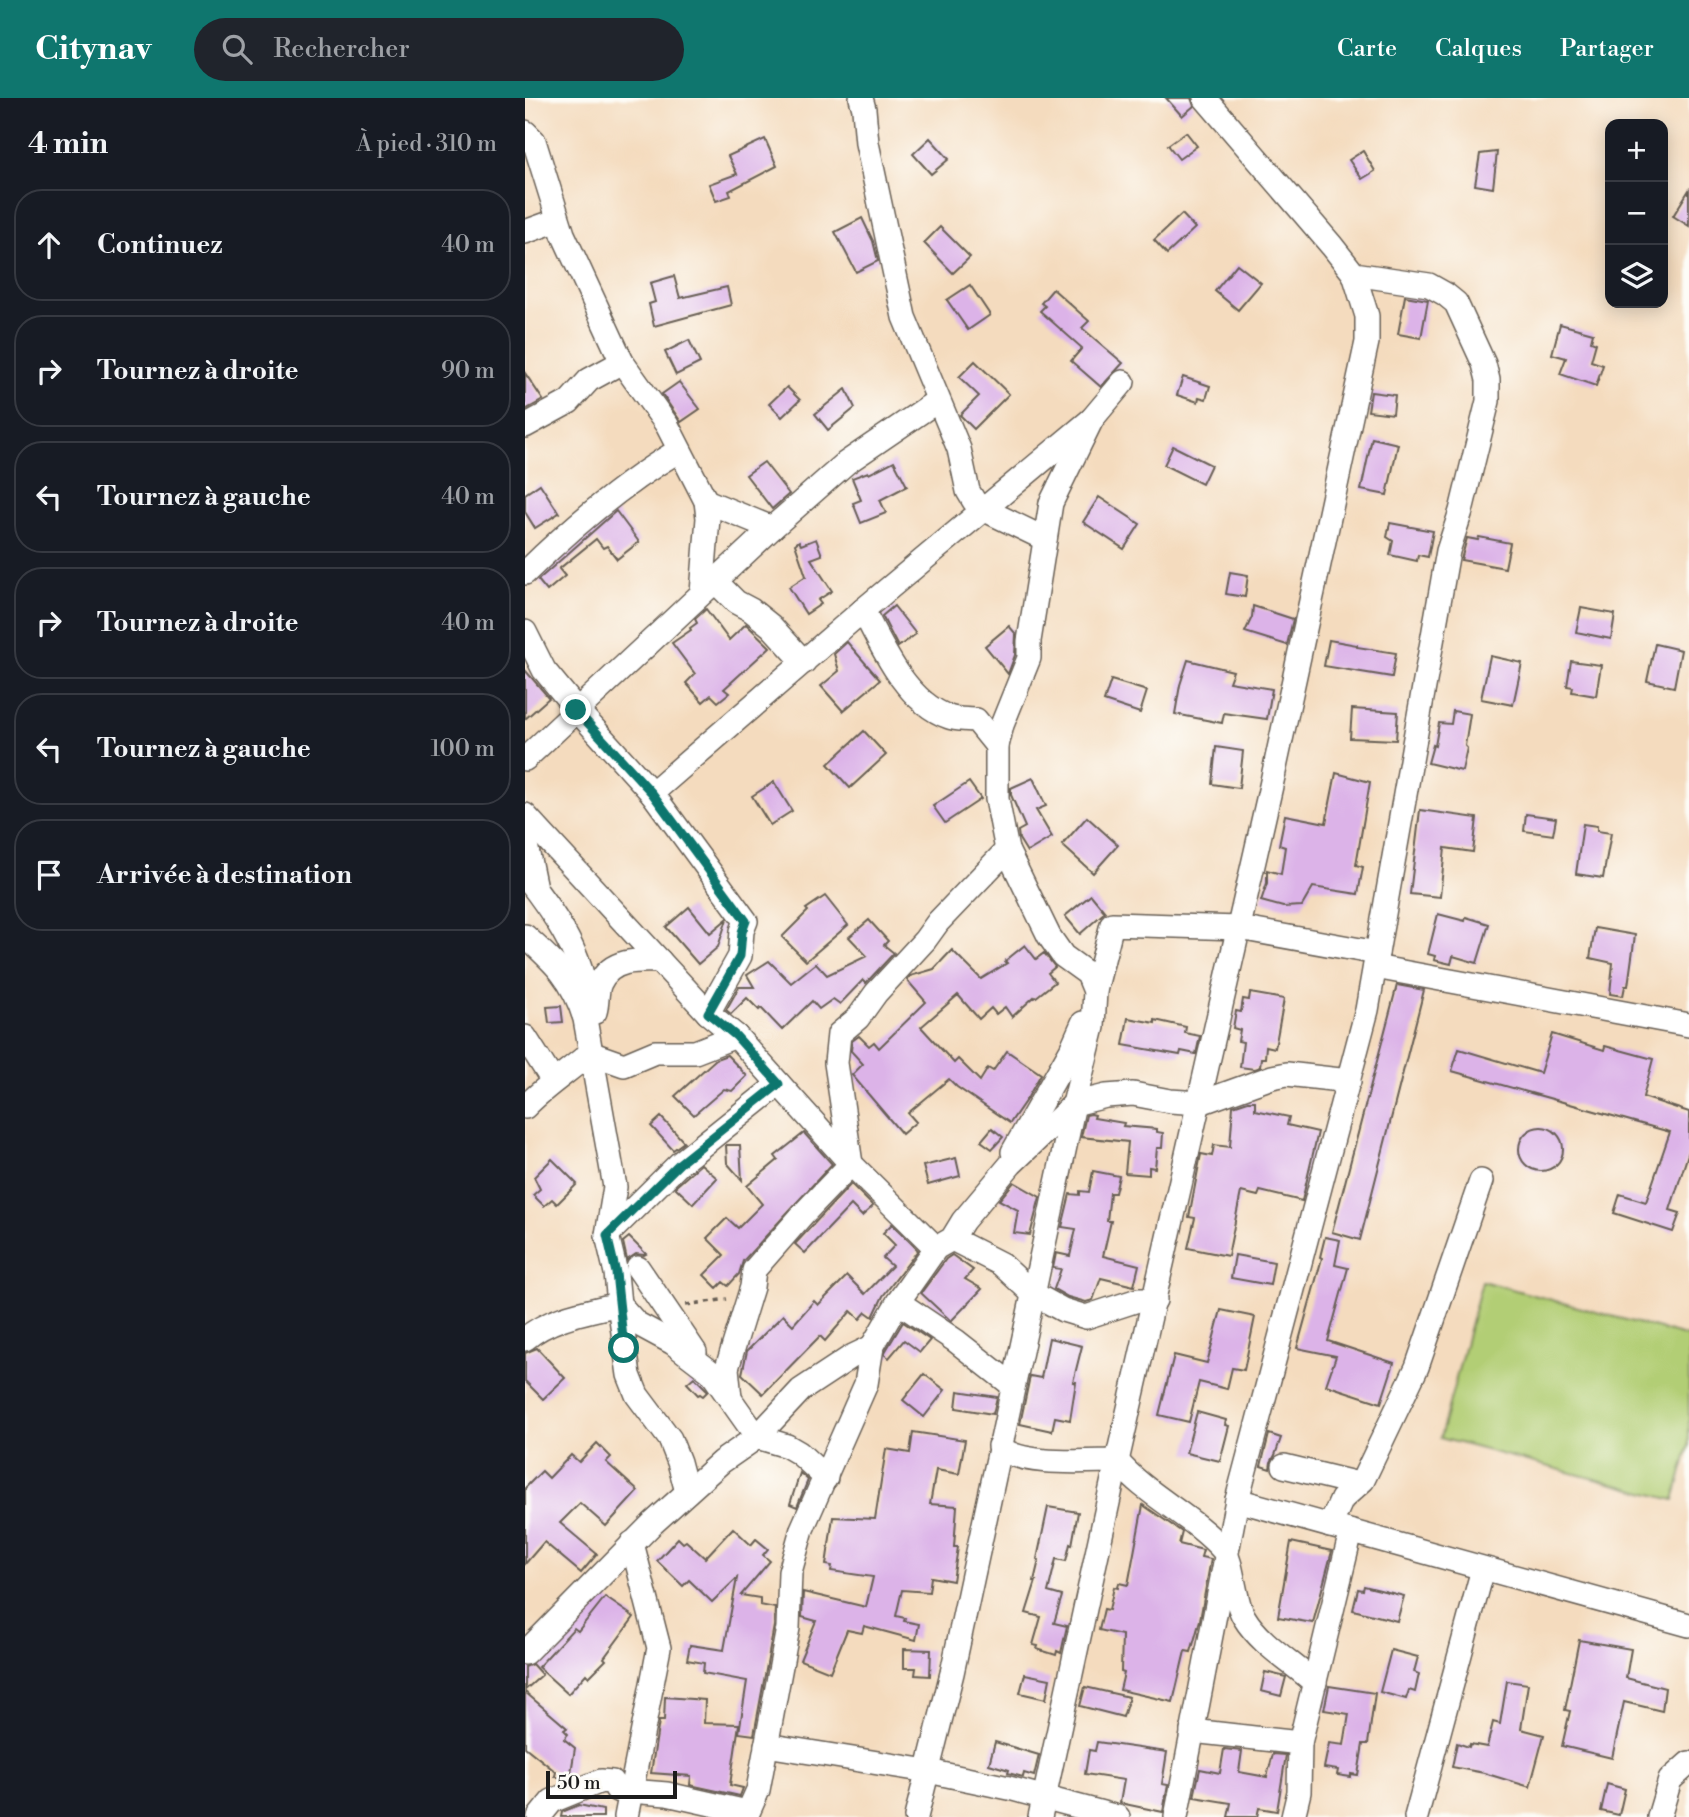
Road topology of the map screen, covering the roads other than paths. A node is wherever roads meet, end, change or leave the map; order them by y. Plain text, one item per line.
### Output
1 (861, 98) edge
2 (1205, 98) edge
3 (525, 132) edge
4 (558, 220) junction
5 (525, 232) edge
6 (1353, 274) junction
7 (622, 362) junction
8 (1123, 382) dead end
9 (937, 401) junction
10 (1092, 419) junction
11 (525, 426) edge
12 (678, 451) junction
13 (706, 501) junction
14 (983, 509) junction
15 (772, 528) junction
16 (1045, 539) junction
17 (525, 573) edge
18 (709, 587) junction
19 (863, 610) junction
20 (525, 632) edge
21 (804, 662) junction
22 (576, 710) junction
23 (997, 747) junction
24 (525, 759) edge
25 (652, 793) junction
26 (525, 815) edge
27 (525, 841) edge
28 (1007, 850) junction
29 (530, 882) edge
30 (1239, 928) junction
31 (525, 936) edge
32 (1376, 960) junction
33 (660, 961) junction
34 (1095, 998) junction
35 (708, 1013) junction
36 (1689, 1025) edge
37 (736, 1036) junction
38 (525, 1037) edge
39 (589, 1044) junction
40 (1349, 1081) junction
41 (553, 1082) junction
42 (779, 1084) junction
43 (1200, 1102) junction
44 (1074, 1104) junction
45 (525, 1107) edge
46 (851, 1164) junction
47 (998, 1180) junction
48 (1481, 1181) dead end
49 (607, 1235) junction
50 (944, 1243) junction
51 (638, 1268) dead end
52 (1032, 1293) junction
53 (1155, 1300) junction
54 (898, 1302) junction
55 (619, 1304) junction
56 (525, 1339) edge
57 (872, 1347) junction
58 (706, 1368) junction
59 (1012, 1385) junction
60 (730, 1399) junction
61 (757, 1437) junction
62 (999, 1446) junction
63 (1117, 1461) junction
64 (1284, 1466) dead end
65 (826, 1478) junction
66 (1358, 1484) junction
67 (687, 1492) junction
68 (1237, 1500) junction
69 (1341, 1529) junction
70 (632, 1543) junction
71 (1226, 1553) junction
72 (1483, 1569) junction
73 (1689, 1625) edge
74 (525, 1653) edge
75 (1315, 1683) junction
76 (1192, 1731) junction
77 (1300, 1743) junction
78 (766, 1745) junction
79 (1689, 1763) edge
80 (928, 1771) junction
81 (631, 1792) junction
82 (1042, 1807) edge
83 (746, 1815) edge
84 (540, 1817) edge
85 (626, 1817) edge
86 (916, 1817) edge
87 (1118, 1817) edge
88 (1176, 1817) edge
89 (1293, 1817) edge
90 (1416, 1817) edge
91 (1660, 1817) edge

1 - 9 street
2 - 6 street
3 - 4 street
4 - 5 street
4 - 7 street
6 - 30 street
6 - 32 street
7 - 11 street
7 - 12 street
8 - 10 street
9 - 14 street
9 - 15 street
10 - 14 street
10 - 16 street
12 - 13 street
12 - 17 street
13 - 15 street
13 - 18 street
14 - 16 street
14 - 19 street
15 - 18 street
16 - 23 street
18 - 21 street
18 - 22 street
19 - 21 street
19 - 23 street
20 - 22 street
21 - 25 street
22 - 24 street
22 - 25 street
23 - 28 street
25 - 35 street
26 - 33 street
27 - 29 street
28 - 34 street
28 - 46 street
29 - 39 street
30 - 32 street
30 - 34 street
30 - 43 street
31 - 39 street
32 - 36 street
32 - 40 street
33 - 35 street
33 - 39 street
34 - 44 street
34 - 47 street
35 - 37 street
37 - 39 street
37 - 42 street
38 - 41 street
39 - 41 street
39 - 49 street
40 - 43 street
40 - 68 street
41 - 45 street
42 - 46 street
42 - 49 street
43 - 44 street
43 - 53 street
44 - 47 street
44 - 52 street
46 - 50 street
46 - 60 street
47 - 50 street
48 - 66 street
49 - 55 street
50 - 52 street
50 - 54 street
51 - 58 street
52 - 53 street
52 - 59 street
53 - 63 street
54 - 57 street
54 - 59 street
55 - 56 street
55 - 58 street
55 - 67 street
57 - 61 street
57 - 65 street
58 - 60 street
59 - 62 street
60 - 61 street
61 - 65 street
61 - 67 street
62 - 63 street
62 - 80 street
63 - 71 street
63 - 82 street
64 - 66 street
65 - 78 street
66 - 69 street
67 - 70 street
68 - 69 street
68 - 71 street
69 - 72 street
69 - 75 street
70 - 74 street
70 - 81 street
71 - 75 street
71 - 76 street
72 - 73 street
72 - 90 street
75 - 77 street
76 - 77 street
76 - 88 street
77 - 89 street
78 - 80 street
78 - 83 street
79 - 91 street
80 - 82 street
80 - 86 street
81 - 83 street
81 - 84 street
81 - 85 street
82 - 87 street

